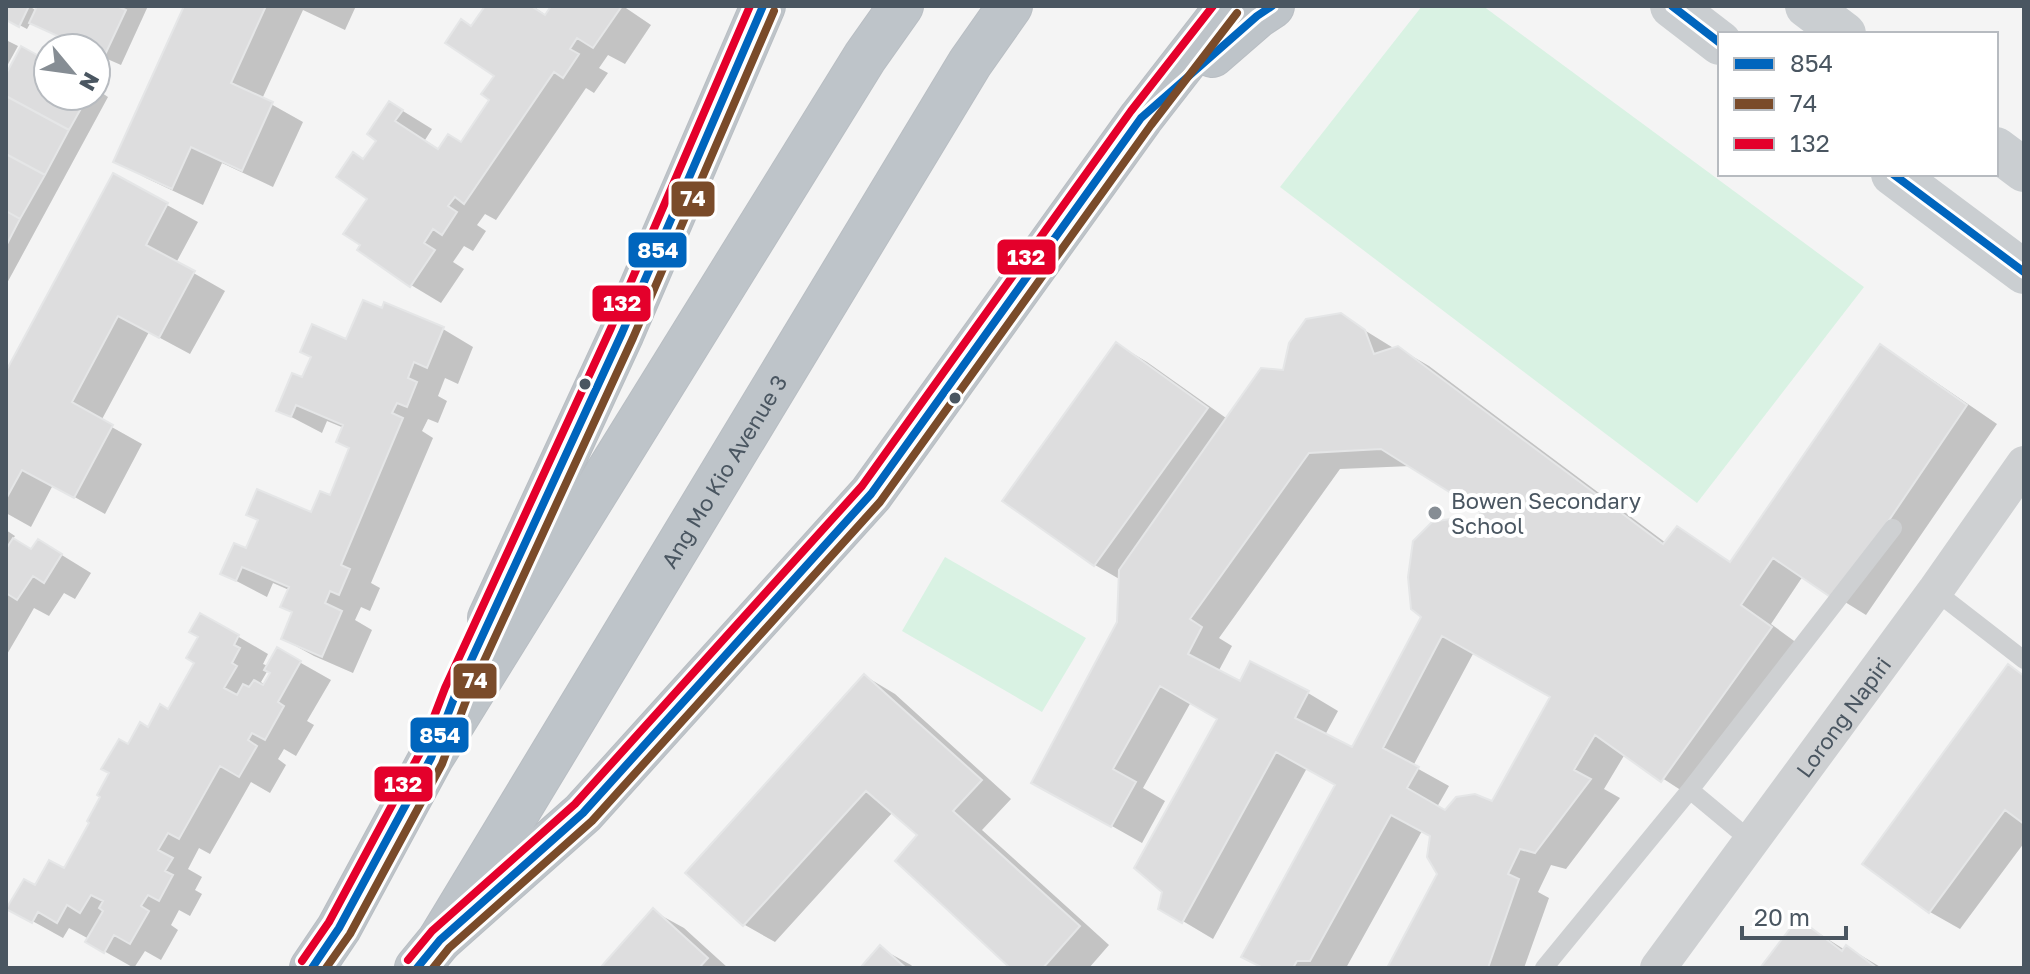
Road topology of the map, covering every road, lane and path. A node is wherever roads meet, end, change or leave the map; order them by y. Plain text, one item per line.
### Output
1 (763, 6) edge
2 (901, 6) edge
3 (1010, 6) edge
4 (1228, 6) edge
5 (1272, 6) edge
6 (1672, 6) edge
7 (1807, 6) edge
8 (1841, 32) edge
9 (1718, 41) edge
10 (1141, 118) junction
11 (1998, 150) edge
12 (2024, 170) edge
13 (1896, 176) edge
14 (2024, 272) edge
15 (2024, 464) edge
16 (1893, 528) dead end
17 (1935, 591) junction
18 (2024, 660) edge
19 (431, 758) junction
20 (1690, 790) junction
21 (1750, 840) junction
22 (429, 954) edge
23 (312, 968) edge
24 (1544, 968) edge
25 (1658, 968) edge

1 - 19 highway
2 - 19 highway
3 - 22 highway, Ang Mo Kio Avenue 3
4 - 10 highway
5 - 10 highway
6 - 9 main road
7 - 8 main road
10 - 22 highway
11 - 12 main road
13 - 14 main road
15 - 17 street, Lorong Napiri
16 - 20 lane
17 - 18 lane
17 - 21 street, Lorong Napiri
19 - 23 highway
20 - 21 lane
20 - 24 lane
21 - 25 street, Lorong Napiri

